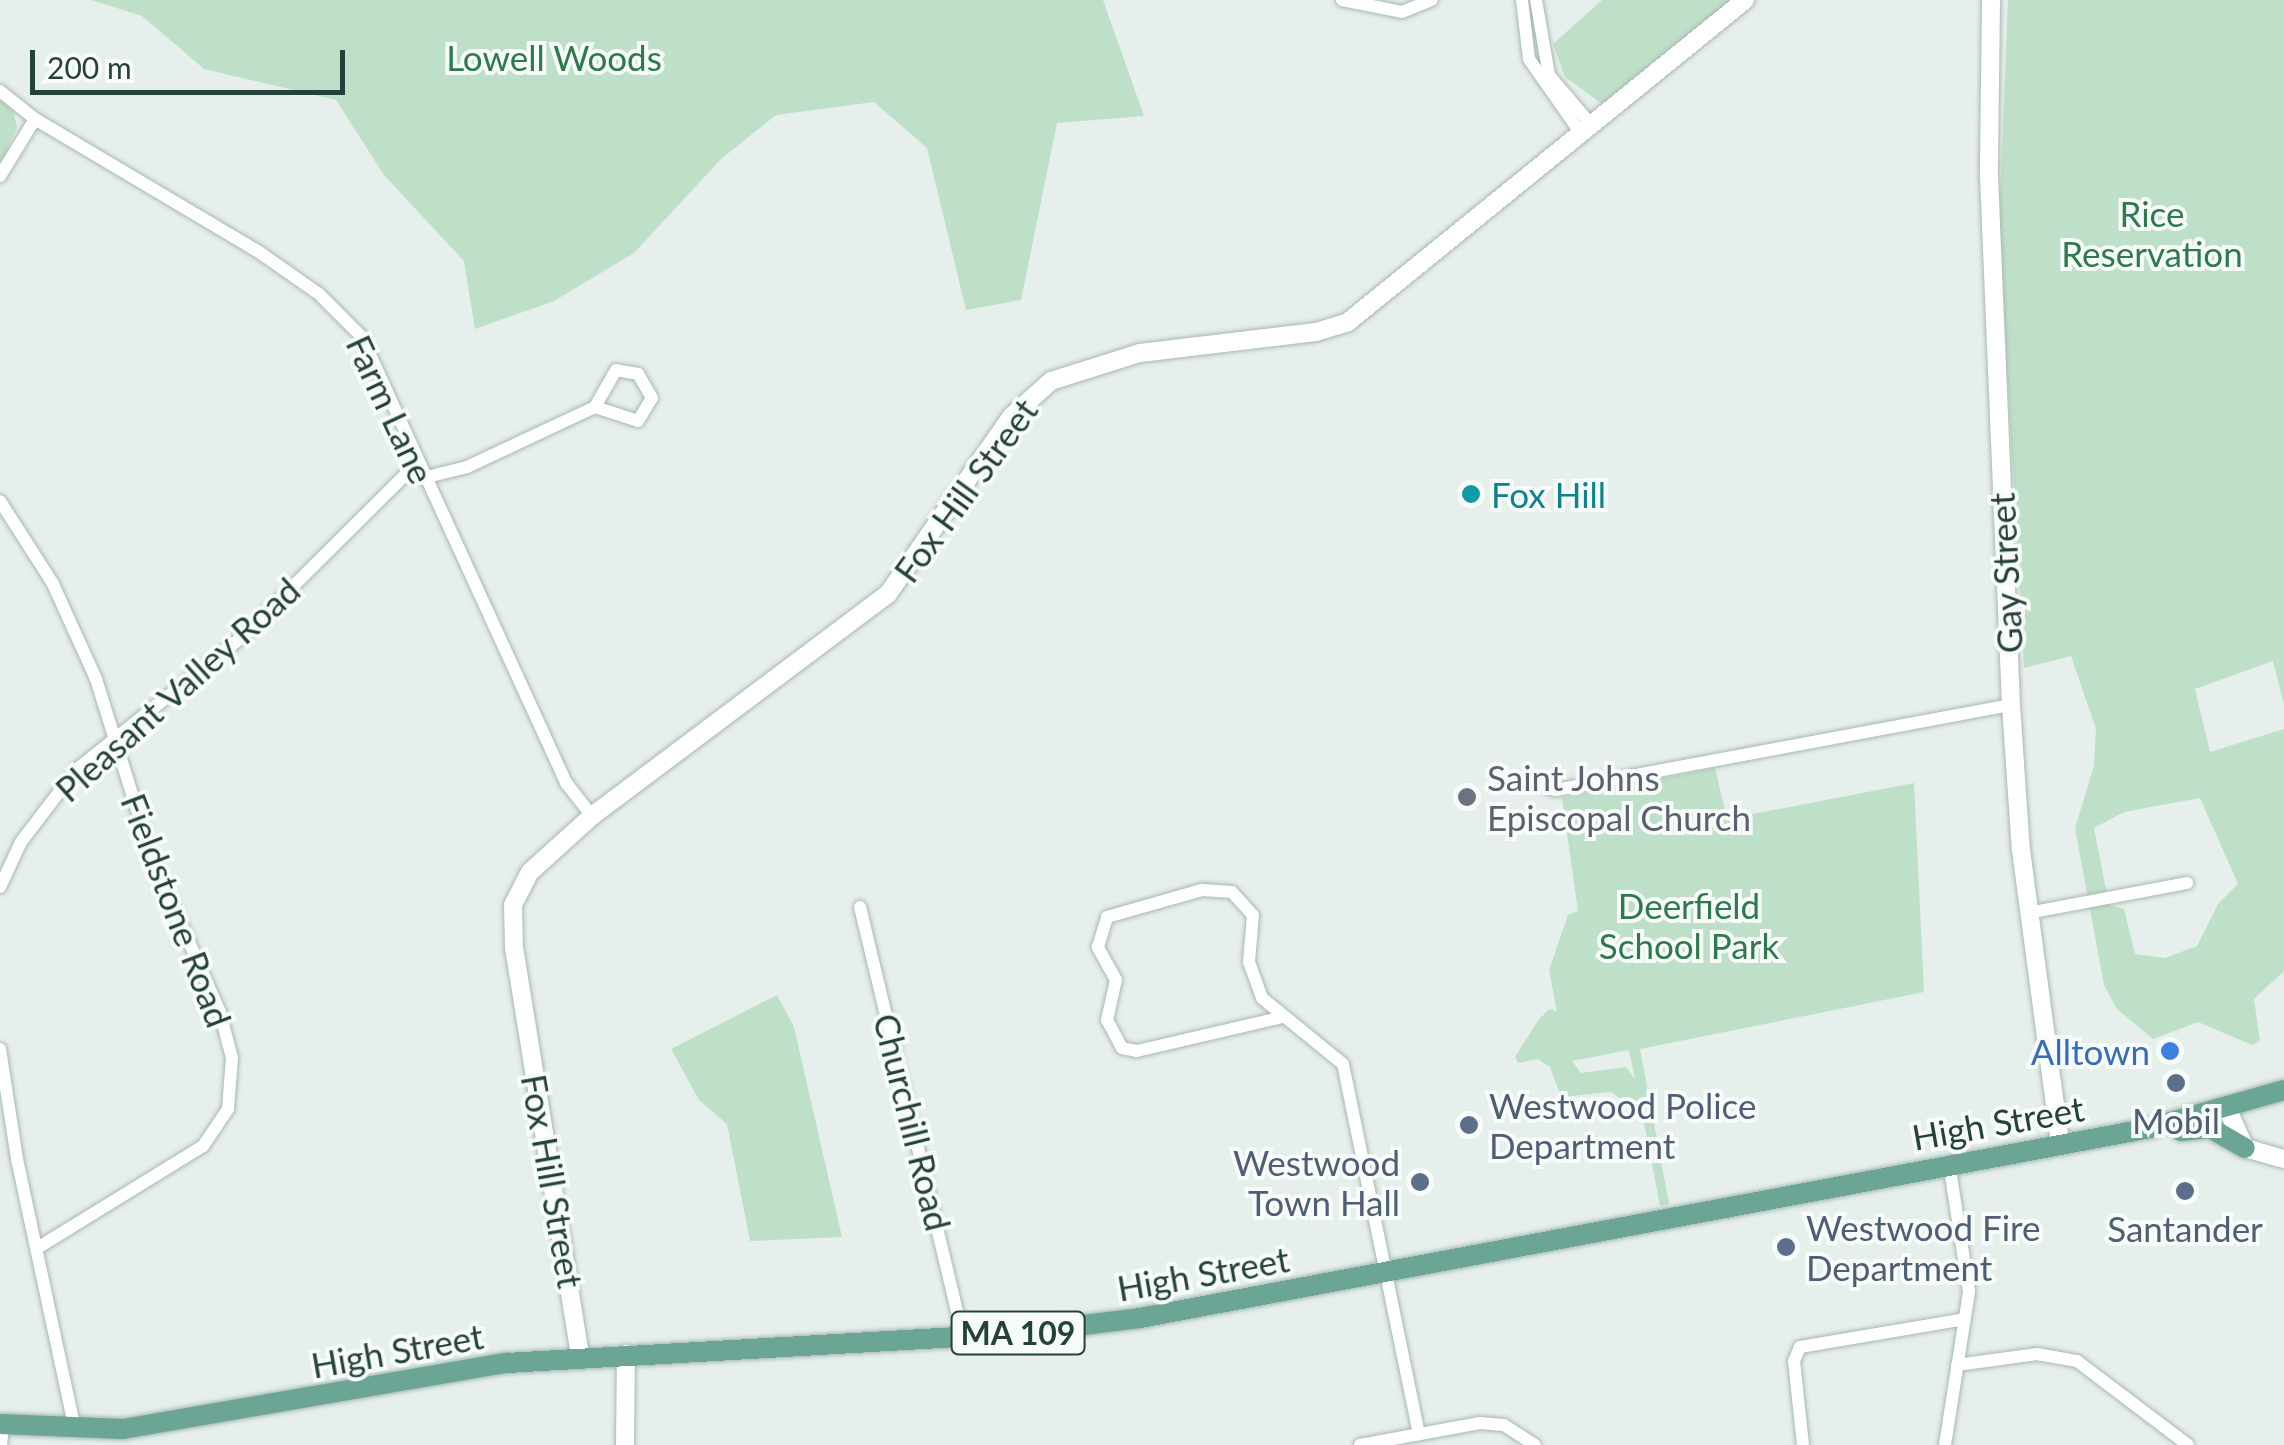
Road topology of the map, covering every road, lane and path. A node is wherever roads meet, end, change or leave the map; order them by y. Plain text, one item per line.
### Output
1 (1342, 0) edge
2 (1432, 0) edge
3 (1522, 0) edge
4 (1536, 0) edge
5 (1745, 0) edge
6 (1991, 0) edge
7 (0, 91) edge
8 (35, 119) junction
9 (1587, 131) junction
10 (0, 176) edge
11 (595, 407) junction
12 (416, 464) junction
13 (423, 478) junction
14 (0, 501) edge
15 (2012, 705) junction
16 (114, 740) junction
17 (1520, 780) dead end
18 (592, 816) junction
19 (2187, 883) dead end
20 (0, 887) edge
21 (860, 907) dead end
22 (2028, 913) junction
23 (1283, 1017) junction
24 (0, 1049) edge
25 (2284, 1090) edge
26 (2227, 1108) junction
27 (2150, 1128) junction
28 (2060, 1144) junction
29 (2246, 1148) junction
30 (2284, 1159) edge
31 (1949, 1163) junction
32 (38, 1247) junction
33 (1387, 1272) junction
34 (1965, 1319) junction
35 (962, 1337) junction
36 (626, 1354) junction
37 (580, 1355) junction
38 (1958, 1365) junction
39 (75, 1429) junction
40 (1, 1432) edge
41 (1419, 1434) junction
42 (625, 1445) edge
43 (1360, 1445) edge
44 (1535, 1445) edge
45 (1803, 1445) edge
46 (1945, 1445) edge
47 (2188, 1445) edge

1 - 2 street
3 - 9 street
4 - 9 street
5 - 9 street, Fox Hill Street
6 - 15 street, Gay Street
7 - 8 street, Farm Lane
8 - 10 street
8 - 12 street, Farm Lane
9 - 18 street, Fox Hill Street
11 - 11 street
11 - 13 street
12 - 13 street, Farm Lane
12 - 16 street, Pleasant Valley Road
13 - 18 street, Farm Lane
14 - 16 street, Fieldstone Road
15 - 17 street
15 - 22 street, Gay Street
16 - 20 street, Pleasant Valley Road
16 - 32 street, Fieldstone Road
18 - 37 street, Fox Hill Street
19 - 22 street
21 - 35 street, Churchill Road
22 - 28 street, Gay Street
23 - 23 street
23 - 33 street
24 - 32 street
25 - 26 main road, High Street / MA 109
26 - 27 main road, High Street / MA 109
26 - 29 street
27 - 28 main road, High Street / MA 109
27 - 29 main road
28 - 31 main road, High Street / MA 109
29 - 30 street
31 - 33 main road, High Street / MA 109
31 - 34 street
32 - 39 street
33 - 35 main road, High Street / MA 109
33 - 41 street
34 - 38 street
34 - 45 street
35 - 36 main road, High Street / MA 109
36 - 37 main road, High Street / MA 109
36 - 42 street
37 - 39 main road, High Street / MA 109
38 - 46 street
38 - 47 street
39 - 40 main road, High Street / MA 109
41 - 43 street
41 - 44 street

